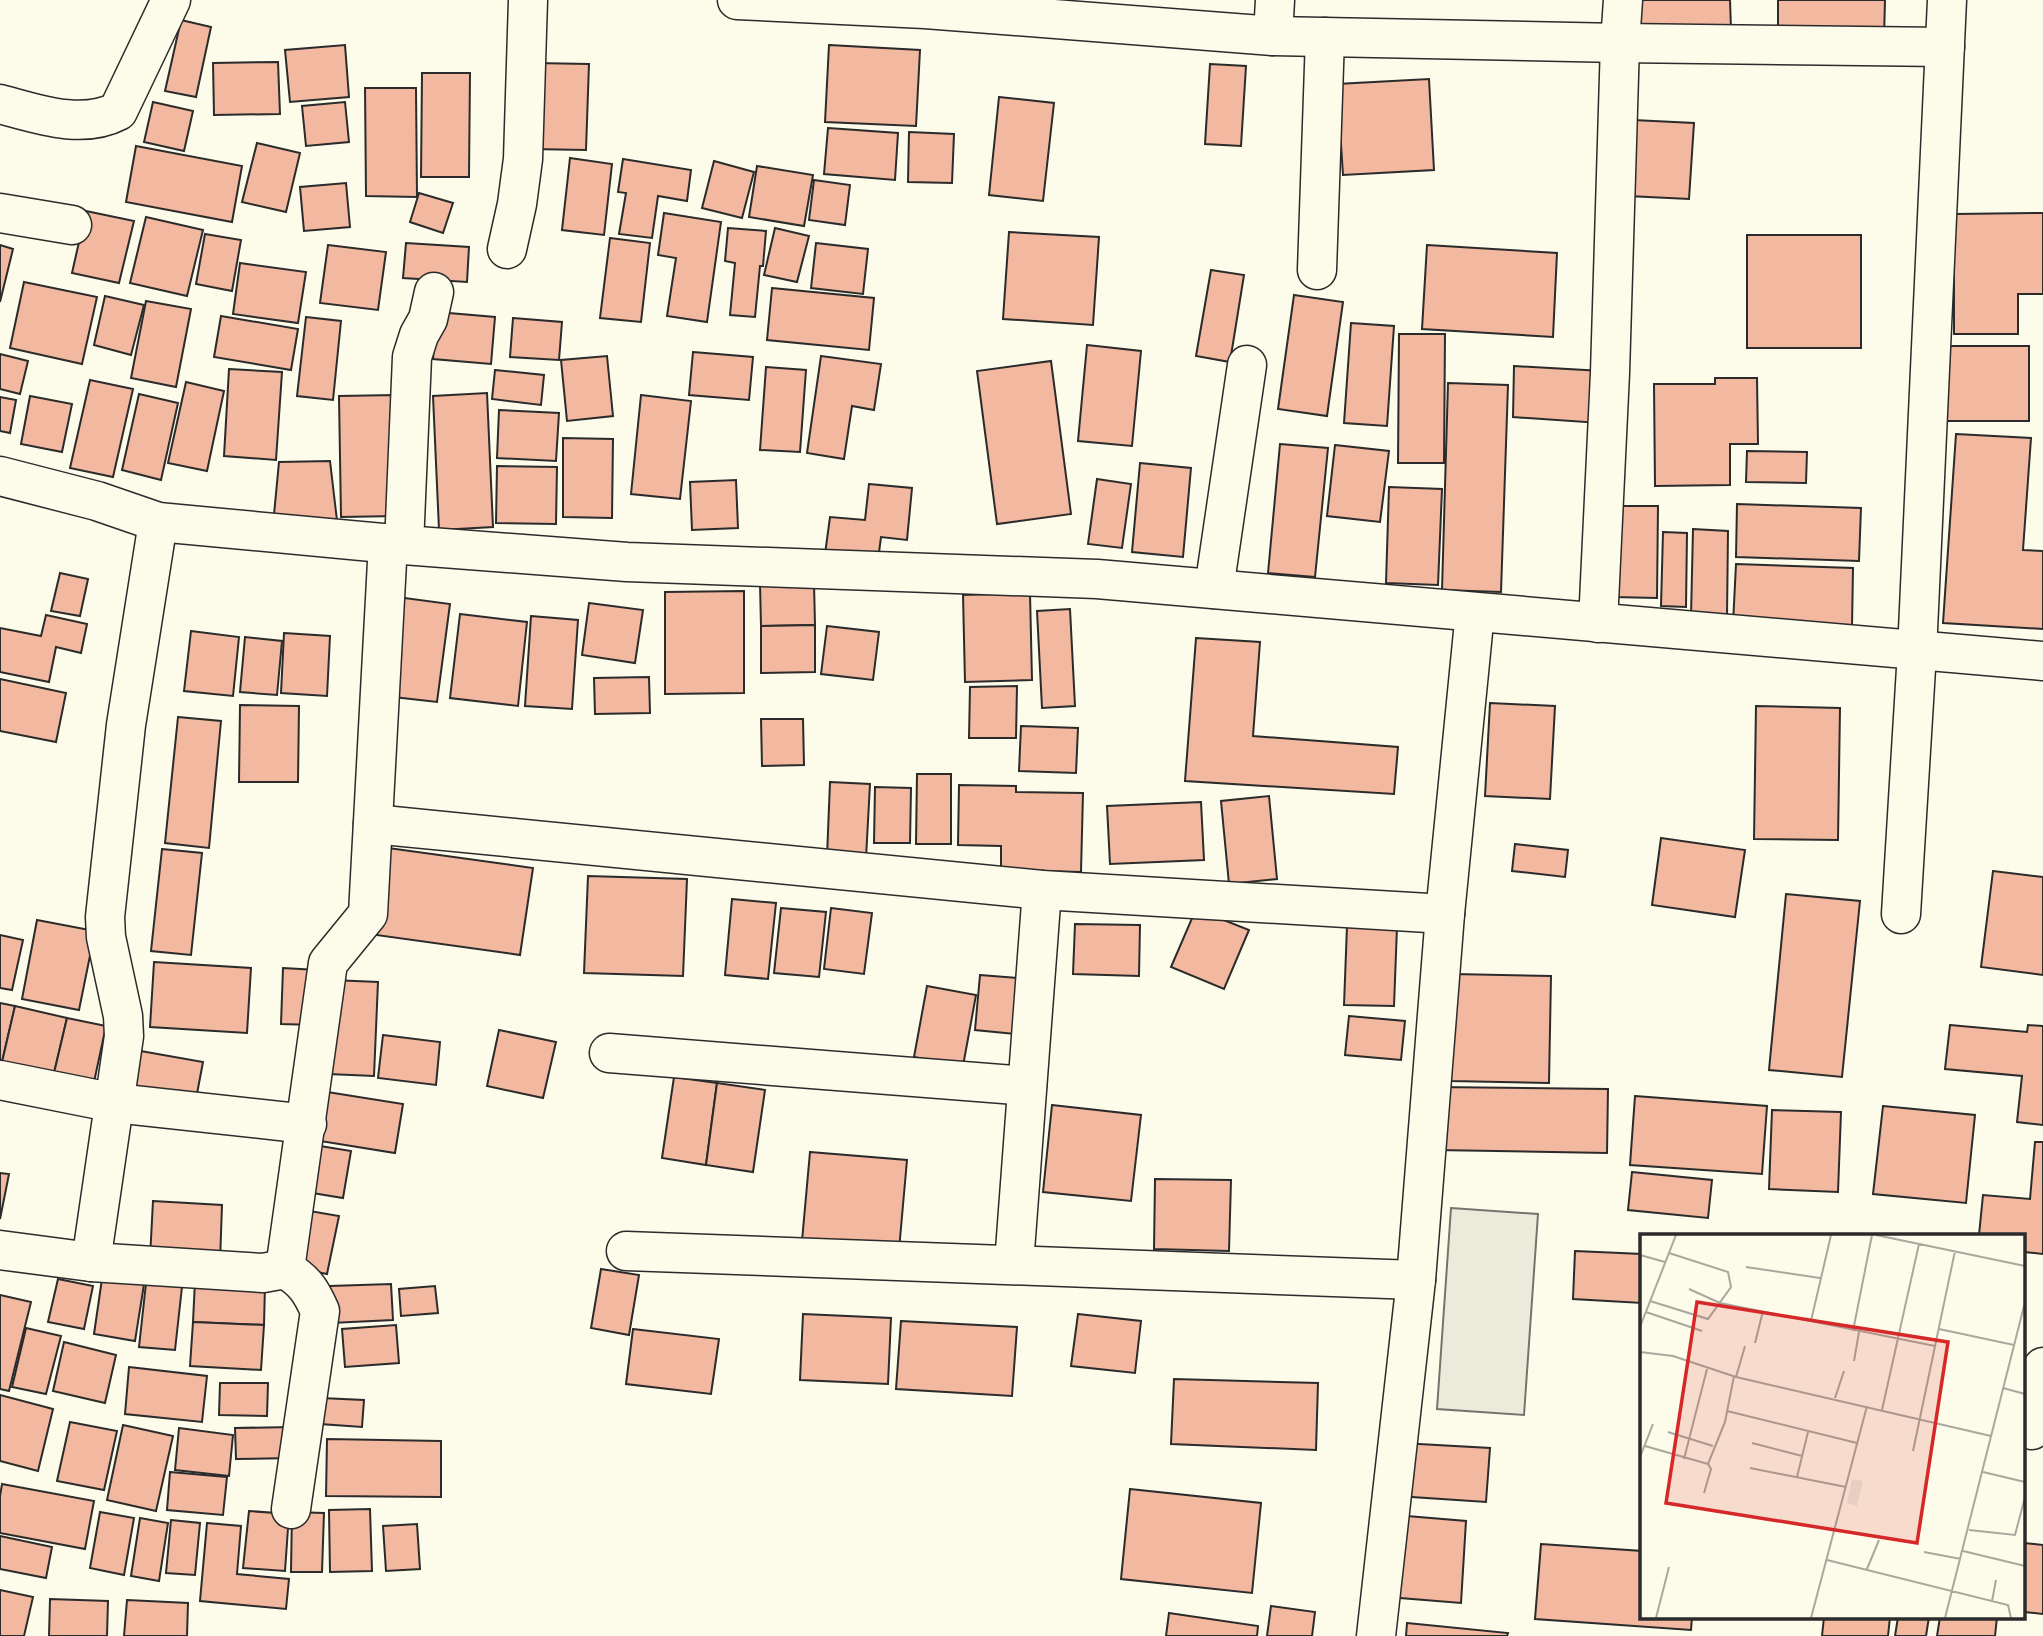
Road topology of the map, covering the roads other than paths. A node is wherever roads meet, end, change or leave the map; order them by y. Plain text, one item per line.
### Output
1 (171, 0) edge
2 (528, 0) edge
3 (737, 0) edge
4 (1623, 0) edge
5 (1947, 0) edge
6 (925, 4) edge
7 (1274, 18) edge
8 (1325, 37) junction
9 (1620, 43) junction
10 (1945, 47) junction
11 (0, 104) edge
12 (0, 213) edge
13 (72, 226) dead end
14 (507, 249) dead end
15 (1317, 270) dead end
16 (434, 292) dead end
17 (1247, 365) dead end
18 (0, 476) edge
19 (158, 522) junction
20 (396, 544) junction
21 (1214, 589) junction
22 (1475, 612) junction
23 (1598, 623) junction
24 (1917, 652) junction
25 (2043, 661) edge
26 (373, 824) junction
27 (1042, 890) junction
28 (1445, 914) junction
29 (1900, 914) dead end
30 (609, 1053) dead end
31 (0, 1080) edge
32 (1027, 1086) junction
33 (115, 1103) junction
34 (307, 1124) junction
35 (0, 1250) edge
36 (626, 1251) dead end
37 (91, 1262) junction
38 (1014, 1264) junction
39 (285, 1269) junction
40 (1416, 1280) junction
41 (2043, 1367) edge
42 (2032, 1430) dead end
43 (291, 1509) dead end
44 (1376, 1636) edge

1 - 11 street
2 - 14 street
3 - 6 street
4 - 9 street
5 - 10 street
6 - 7 street
7 - 8 street
8 - 9 street
8 - 15 street
9 - 10 street
9 - 23 street
10 - 24 street
12 - 13 street
16 - 20 street
17 - 21 street
18 - 19 street
19 - 20 street
19 - 33 street
20 - 21 street
20 - 26 street
21 - 22 street
22 - 23 street
22 - 28 street
23 - 24 street
24 - 25 street
24 - 29 street
26 - 27 street
26 - 34 street
27 - 28 street
27 - 32 street
28 - 40 street
30 - 32 street
31 - 33 street
32 - 38 street
33 - 34 street
33 - 37 street
34 - 39 street
35 - 37 street
36 - 38 street
37 - 39 street
38 - 40 street
39 - 43 street
40 - 44 street
41 - 42 street

